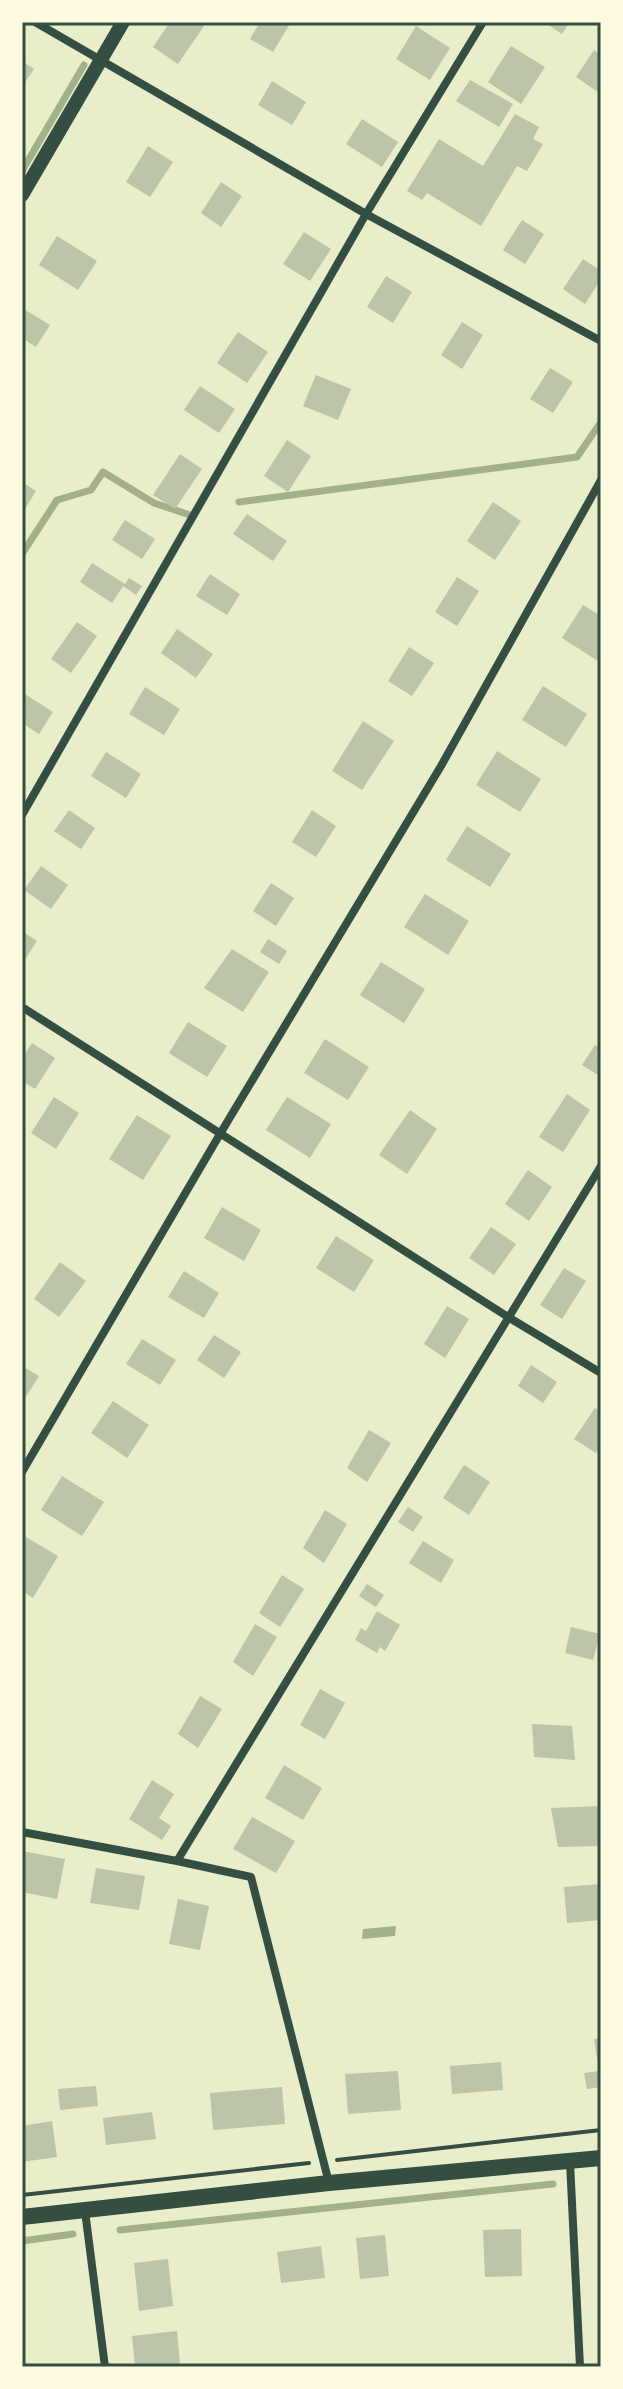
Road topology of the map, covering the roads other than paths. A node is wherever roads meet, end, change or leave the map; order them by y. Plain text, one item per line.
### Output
1 (35, 22) edge
2 (123, 22) edge
3 (483, 22) edge
4 (100, 60) junction
5 (22, 195) edge
6 (366, 214) junction
7 (601, 341) edge
8 (601, 480) edge
9 (22, 815) edge
10 (22, 1007) edge
11 (220, 1134) junction
12 (601, 1166) edge
13 (508, 1317) junction
14 (601, 1373) edge
15 (22, 1472) edge
16 (22, 1832) edge
17 (177, 1861) junction
18 (601, 2158) edge
19 (570, 2162) junction
20 (329, 2183) junction
21 (85, 2210) junction
22 (22, 2217) edge
23 (105, 2367) edge
24 (580, 2367) edge

1 - 4 street
2 - 4 street
3 - 6 street
4 - 5 street
4 - 6 street
6 - 7 street
6 - 9 street
8 - 11 street
10 - 11 street
11 - 13 street
11 - 15 street
12 - 13 street
13 - 14 street
13 - 17 street
16 - 17 street
17 - 20 street
18 - 19 main road
19 - 20 main road
19 - 24 street
20 - 21 main road
21 - 22 main road
21 - 23 street

